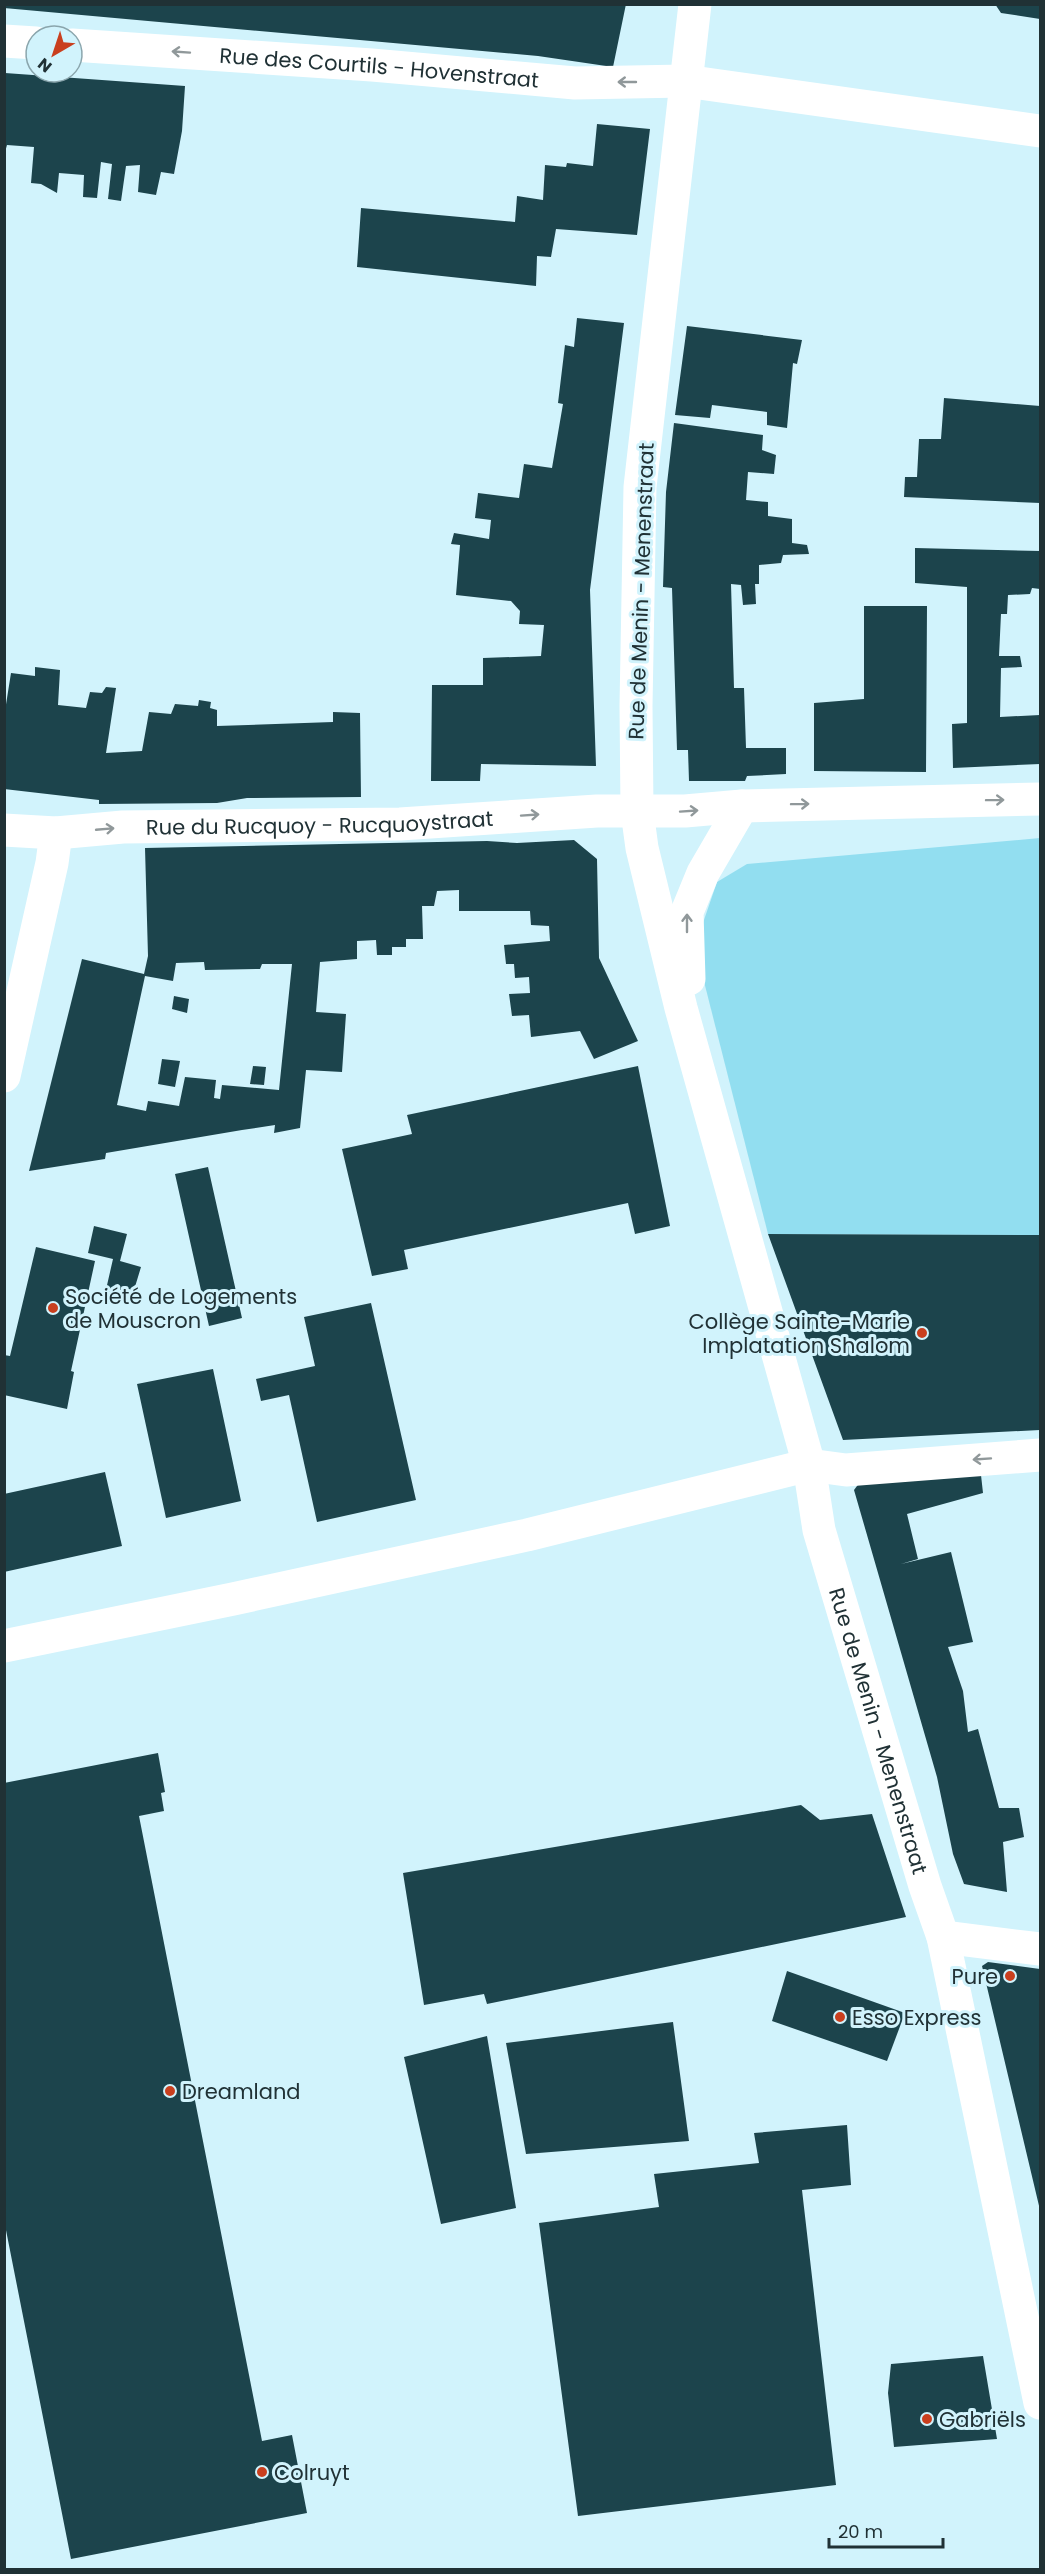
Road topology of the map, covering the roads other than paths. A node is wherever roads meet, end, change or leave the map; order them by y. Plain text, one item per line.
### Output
1 (695, 4) edge
2 (4, 40) edge
3 (24, 42) edge
4 (84, 46) edge
5 (685, 81) junction
6 (1041, 131) edge
7 (1041, 799) edge
8 (742, 806) junction
9 (637, 811) junction
10 (4, 830) edge
11 (56, 833) junction
12 (699, 1064) junction
13 (4, 1076) edge
14 (1041, 1455) edge
15 (809, 1465) junction
16 (4, 1646) edge
17 (943, 1936) junction
18 (1041, 1948) edge
19 (1041, 2403) edge

1 - 5 street, Rue de Menin - Menenstraat
2 - 3 street
5 -> 4 street, Rue des Courtils - Hovenstraat
5 - 6 street, Rue des Courtils - Hovenstraat
5 - 9 street, Rue de Menin - Menenstraat
8 -> 7 street, Rue du Rucquoy - Rucquoystraat
9 -> 8 street, Rue du Rucquoy - Rucquoystraat
12 -> 8 street, Rue de Menin - Menenstraat
11 -> 9 street, Rue du Rucquoy - Rucquoystraat
9 - 12 street, Rue de Menin - Menenstraat
10 - 11 street, Rue du Rucquoy - Rucquoystraat
11 - 13 street
12 - 15 street, Rue de Menin - Menenstraat
14 -> 15 street
15 - 16 street
15 - 17 street, Rue de Menin - Menenstraat
17 - 18 street
17 - 19 street, Rue de Menin - Menenstraat

